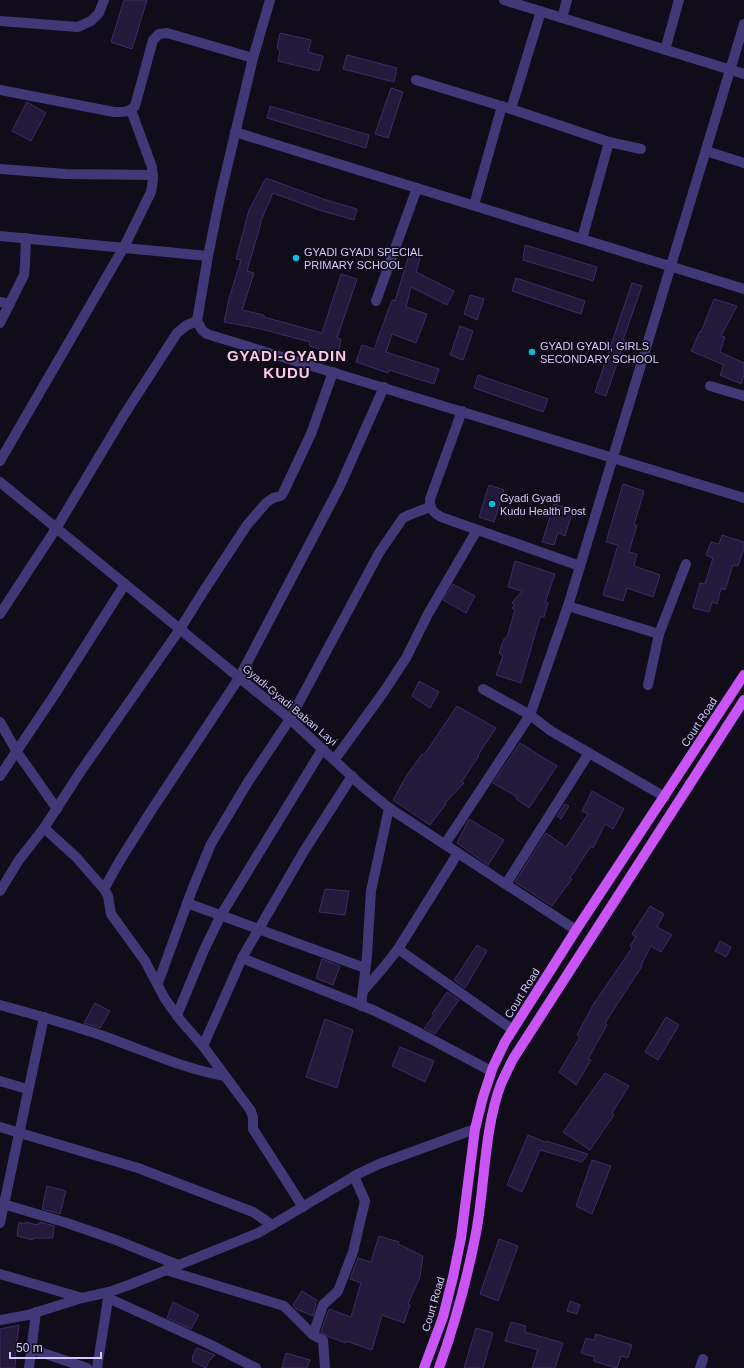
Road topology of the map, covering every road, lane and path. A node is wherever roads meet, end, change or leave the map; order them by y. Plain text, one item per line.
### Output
1 (104, 0) edge
2 (270, 0) edge
3 (504, 0) edge
4 (567, 0) edge
5 (679, 0) edge
6 (541, 11) junction
7 (562, 18) junction
8 (0, 21) edge
9 (744, 24) edge
10 (665, 50) junction
11 (253, 58) junction
12 (730, 70) junction
13 (744, 74) edge
14 (416, 80) dead end
15 (0, 90) edge
16 (506, 107) junction
17 (131, 110) junction
18 (235, 132) junction
19 (609, 142) junction
20 (641, 149) dead end
21 (706, 151) junction
22 (744, 162) edge
23 (0, 169) edge
24 (153, 175) junction
25 (418, 188) junction
26 (474, 205) junction
27 (0, 236) edge
28 (26, 238) junction
29 (582, 239) junction
30 (124, 247) junction
31 (208, 256) junction
32 (671, 266) junction
33 (744, 289) edge
34 (376, 301) dead end
35 (5, 303) edge
36 (197, 321) junction
37 (0, 323) edge
38 (333, 372) junction
39 (710, 386) dead end
40 (384, 388) junction
41 (744, 396) edge
42 (462, 411) junction
43 (613, 457) junction
44 (0, 461) edge
45 (0, 482) edge
46 (744, 498) edge
47 (430, 507) junction
48 (57, 527) junction
49 (477, 530) junction
50 (686, 564) dead end
51 (580, 566) junction
52 (125, 584) junction
53 (568, 606) junction
54 (0, 614) edge
55 (180, 629) junction
56 (659, 634) junction
57 (744, 674) edge
58 (239, 678) junction
59 (648, 685) dead end
60 (483, 689) dead end
61 (744, 700) edge
62 (530, 715) junction
63 (290, 719) junction
64 (0, 722) edge
65 (323, 748) junction
66 (17, 752) junction
67 (589, 753) junction
68 (335, 759) junction
69 (0, 776) edge
70 (352, 776) junction
71 (665, 796) junction
72 (389, 808) junction
73 (57, 809) junction
74 (44, 828) junction
75 (445, 844) junction
76 (458, 853) junction
77 (506, 884) junction
78 (104, 889) junction
79 (0, 891) edge
80 (188, 903) junction
81 (221, 914) junction
82 (258, 929) junction
83 (576, 930) junction
84 (398, 949) junction
85 (242, 958) junction
86 (365, 968) junction
87 (158, 983) junction
88 (363, 991) junction
89 (0, 1005) edge
90 (361, 1006) junction
91 (177, 1015) junction
92 (44, 1017) junction
93 (513, 1030) junction
94 (203, 1046) junction
95 (491, 1071) junction
96 (225, 1076) junction
97 (0, 1081) edge
98 (27, 1089) junction
99 (0, 1127) edge
100 (475, 1129) junction
101 (19, 1132) junction
102 (354, 1176) junction
103 (2, 1203) edge
104 (303, 1207) junction
105 (0, 1223) edge
106 (272, 1225) junction
107 (178, 1265) junction
108 (166, 1270) junction
109 (0, 1274) edge
110 (109, 1295) junction
111 (82, 1298) junction
112 (36, 1312) junction
113 (0, 1320) edge
114 (313, 1335) junction
115 (31, 1349) junction
116 (29, 1368) edge
117 (87, 1368) edge
118 (97, 1368) edge
119 (256, 1368) edge
120 (325, 1368) edge
121 (424, 1368) edge
122 (440, 1368) edge

1 - 8 street
2 - 11 street
3 - 6 street
4 - 7 street
5 - 10 street
6 - 7 street
6 - 16 street
7 - 10 street
9 - 12 street
10 - 12 street
11 - 17 street
11 - 18 street
12 - 13 street
12 - 21 street
14 - 16 street
15 - 17 street
16 - 19 street
16 - 26 street
17 - 24 street
18 - 25 street
18 - 31 street
19 - 20 street
19 - 29 street
21 - 22 street
21 - 32 street
23 - 24 street
24 - 30 street
25 - 26 street
25 - 34 street
26 - 29 street
27 - 28 street
28 - 30 street
28 - 35 street
29 - 32 street
30 - 31 street
30 - 44 street
31 - 36 street
32 - 33 street
32 - 43 street
35 - 37 street
36 - 38 street
36 - 48 street
38 - 40 street
38 - 55 street
39 - 41 street
40 - 42 street
40 - 58 street
42 - 43 street
42 - 47 street
43 - 46 street
43 - 51 street
45 - 48 street, Gyadi-Gyadi Baban Layi
47 - 49 street
47 - 63 street
48 - 52 street, Gyadi-Gyadi Baban Layi
48 - 54 street
49 - 51 street
49 - 68 street
50 - 56 street
51 - 53 street
52 - 55 street, Gyadi-Gyadi Baban Layi
52 - 66 street
53 - 56 street
53 - 62 street
55 - 58 street, Gyadi-Gyadi Baban Layi
55 - 73 street
56 - 59 street
57 - 71 main road, Court Road
58 - 63 street, Gyadi-Gyadi Baban Layi
58 - 78 street
60 - 62 street
61 - 122 main road
62 - 67 street
62 - 75 street
63 - 65 street, Gyadi-Gyadi Baban Layi
63 - 80 street
64 - 66 street
65 - 68 street, Gyadi-Gyadi Baban Layi
65 - 81 street
66 - 69 street
66 - 73 street
67 - 71 street
67 - 77 street
68 - 70 street, Gyadi-Gyadi Baban Layi
70 - 72 street, Gyadi-Gyadi Baban Layi
70 - 82 street
71 - 83 main road, Court Road
72 - 75 street, Gyadi-Gyadi Baban Layi
72 - 86 street
73 - 74 street
74 - 78 street
74 - 79 street
75 - 76 street, Gyadi-Gyadi Baban Layi
76 - 77 street, Gyadi-Gyadi Baban Layi
76 - 84 street
77 - 83 street, Gyadi-Gyadi Baban Layi
78 - 87 street
80 - 81 street
80 - 87 street
81 - 82 street
81 - 91 street
82 - 85 street
82 - 86 street
83 - 93 main road, Court Road
84 - 88 street
84 - 93 street
85 - 90 street
85 - 94 street
86 - 88 street
87 - 91 street
88 - 90 street
89 - 92 street
90 - 95 street
91 - 94 street
92 - 96 street
92 - 98 street
93 - 95 main road, Court Road
94 - 96 street
95 - 100 main road, Court Road
96 - 104 street
97 - 98 street
98 - 101 street
99 - 101 street
100 - 102 street
100 - 121 main road, Court Road
101 - 103 street
101 - 106 street
102 - 104 street
102 - 114 street
103 - 105 street
103 - 107 street
104 - 106 street
106 - 107 street
107 - 108 street
108 - 110 street
108 - 114 street
109 - 111 street
110 - 111 street
110 - 118 street
110 - 119 street
111 - 112 street
112 - 113 street
112 - 115 street
114 - 120 street
115 - 116 street
115 - 117 street

